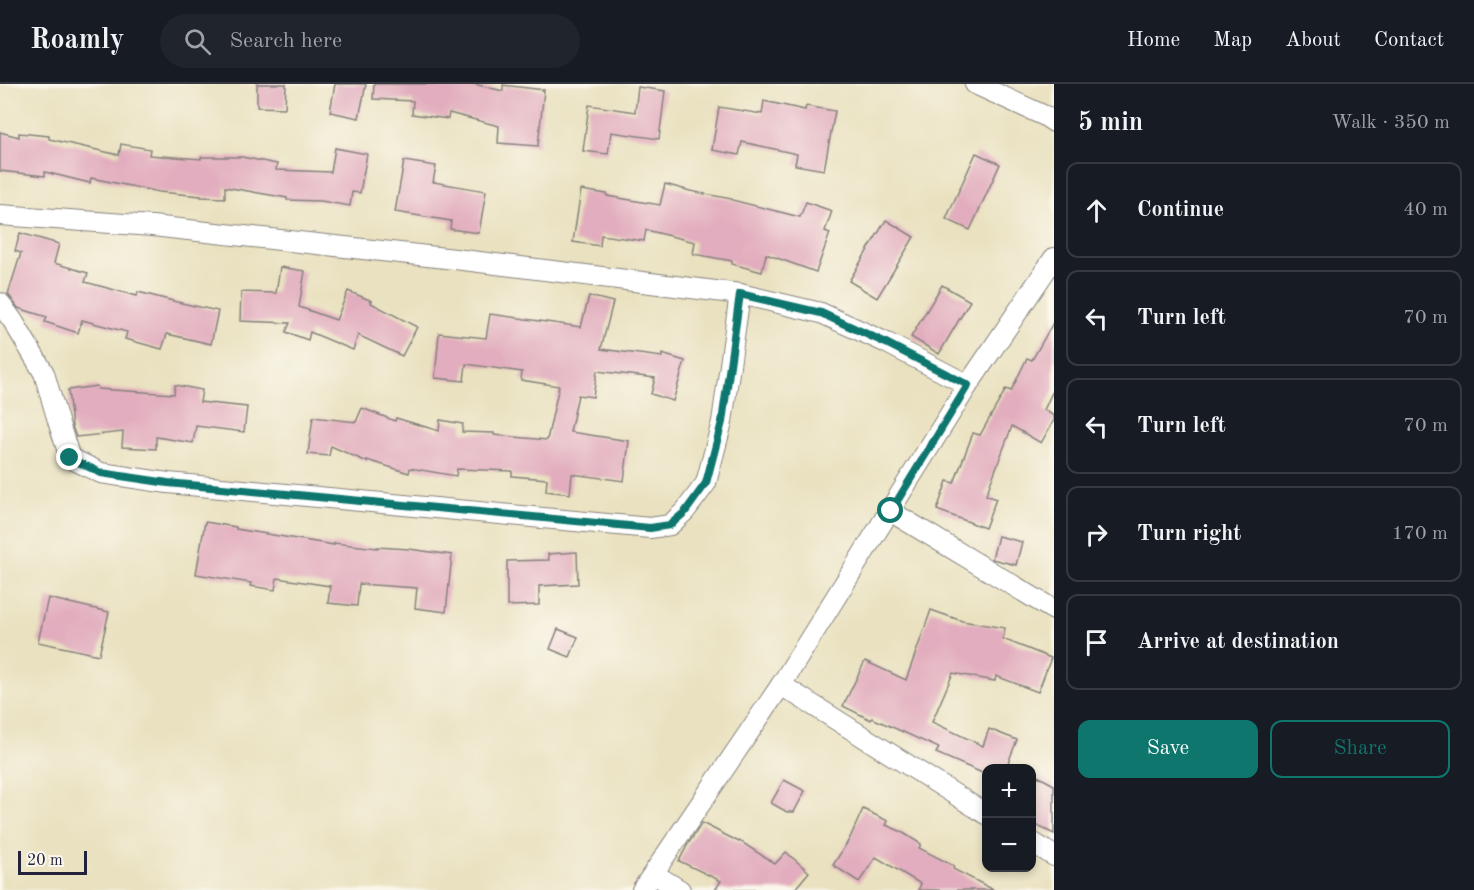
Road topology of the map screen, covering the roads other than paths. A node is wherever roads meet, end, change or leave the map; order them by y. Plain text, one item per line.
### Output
1 (975, 84) edge
2 (1054, 122) edge
3 (0, 215) edge
4 (1054, 258) edge
5 (740, 294) junction
6 (0, 303) edge
7 (968, 385) junction
8 (891, 511) junction
9 (1054, 610) edge
10 (781, 685) junction
11 (982, 811) edge
12 (1036, 845) edge
13 (1054, 856) edge
14 (654, 874) junction
15 (642, 890) edge
16 (680, 890) edge

1 - 2 street
3 - 5 street
4 - 7 street
5 - 6 street
5 - 7 street
7 - 8 street
8 - 9 street
8 - 10 street
10 - 11 street
10 - 14 street
12 - 13 street
14 - 15 street
14 - 16 street

